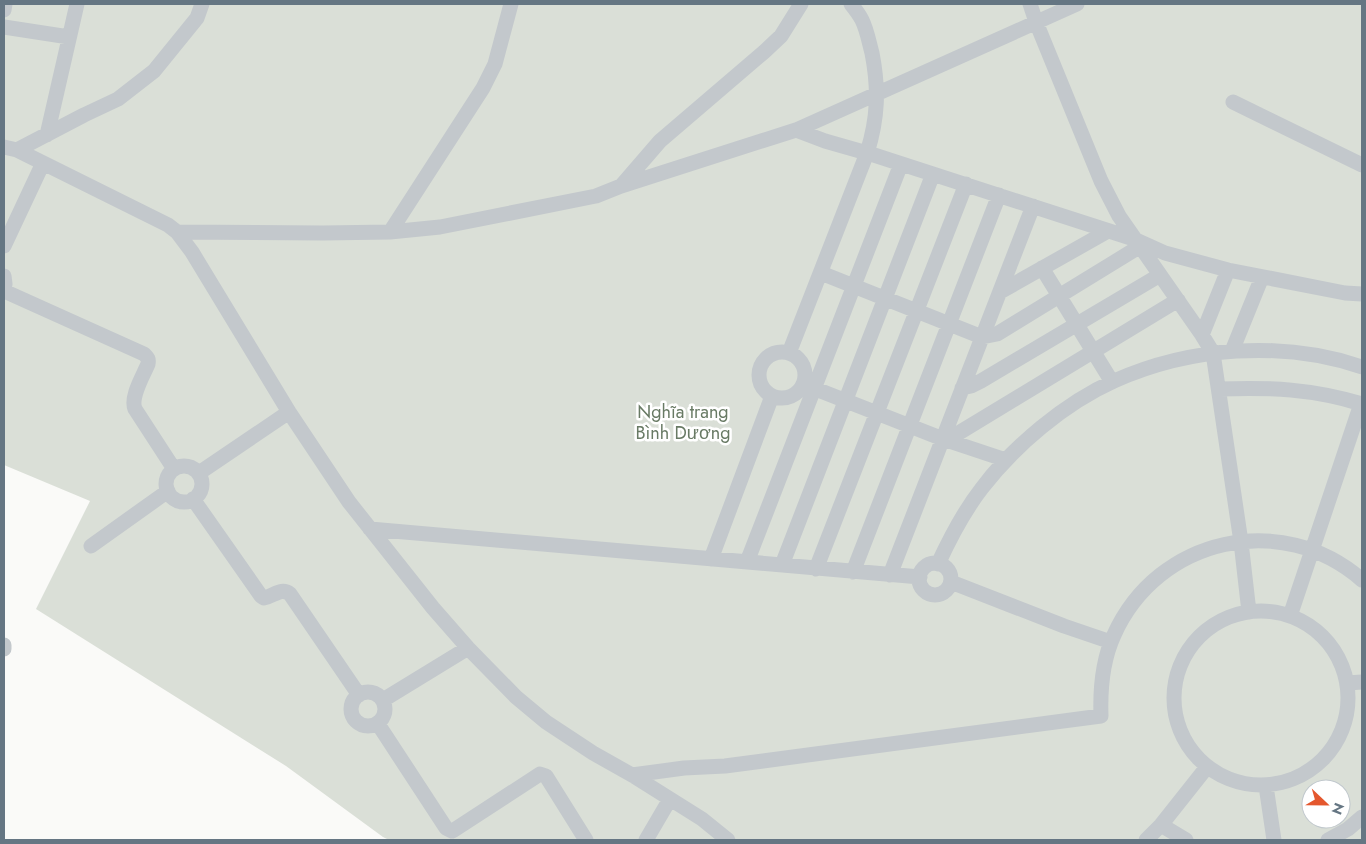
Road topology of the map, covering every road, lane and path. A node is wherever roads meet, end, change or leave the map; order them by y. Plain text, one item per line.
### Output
1 (5, 4) edge
2 (76, 4) edge
3 (202, 4) edge
4 (511, 4) edge
5 (801, 4) edge
6 (851, 4) edge
7 (1030, 4) edge
8 (1077, 4) edge
9 (4, 10) edge
10 (1036, 22) junction
11 (4, 27) edge
12 (69, 37) junction
13 (877, 95) junction
14 (1234, 102) dead end
15 (796, 130) junction
16 (47, 135) junction
17 (10, 148) edge
18 (867, 153) junction
19 (43, 164) junction
20 (901, 164) junction
21 (1362, 165) edge
22 (933, 174) junction
23 (966, 184) junction
24 (620, 186) junction
25 (999, 195) junction
26 (1033, 206) junction
27 (1108, 230) junction
28 (178, 232) junction
29 (390, 232) junction
30 (1137, 243) junction
31 (4, 246) edge
32 (1042, 268) junction
33 (1228, 270) junction
34 (821, 273) junction
35 (1160, 275) junction
36 (4, 276) edge
37 (1262, 277) junction
38 (854, 286) junction
39 (4, 290) edge
40 (1000, 292) junction
41 (1362, 294) edge
42 (1059, 296) junction
43 (885, 298) junction
44 (1178, 300) junction
45 (916, 311) junction
46 (949, 324) junction
47 (1076, 324) junction
48 (1202, 335) junction
49 (982, 337) junction
50 (1232, 351) junction
51 (1093, 352) junction
52 (789, 353) junction
53 (1213, 354) junction
54 (1362, 367) edge
55 (1112, 382) junction
56 (808, 386) junction
57 (962, 388) junction
58 (1219, 389) junction
59 (772, 396) junction
60 (846, 401) junction
61 (1362, 404) edge
62 (289, 412) junction
63 (877, 413) junction
64 (910, 426) junction
65 (943, 438) junction
66 (1006, 460) junction
67 (174, 469) junction
68 (199, 473) junction
69 (168, 492) junction
70 (193, 499) junction
71 (370, 529) junction
72 (1241, 542) junction
73 (91, 546) dead end
74 (1312, 549) junction
75 (711, 559) junction
76 (747, 562) junction
77 (938, 564) junction
78 (782, 566) junction
79 (816, 569) junction
80 (853, 572) junction
81 (890, 575) junction
82 (920, 577) junction
83 (1362, 580) edge
84 (951, 582) junction
85 (1249, 612) junction
86 (1290, 616) junction
87 (1111, 642) junction
88 (468, 648) junction
89 (1362, 682) edge
90 (1347, 683) junction
91 (359, 695) junction
92 (383, 700) junction
93 (378, 724) junction
94 (1207, 767) junction
95 (632, 775) junction
96 (1266, 786) junction
97 (670, 799) junction
98 (1362, 817) edge
99 (1161, 825) junction
100 (586, 840) edge
101 (646, 840) edge
102 (728, 840) edge
103 (1146, 840) edge
104 (1186, 840) edge
105 (1274, 840) edge
106 (1328, 840) edge

1 - 9 street
2 - 12 street
3 - 16 street
4 - 29 street
5 - 24 street
6 - 13 street
7 - 10 street
8 - 10 street
10 - 13 street
10 - 30 street
11 - 12 street
12 - 16 street
13 - 15 street
13 - 18 street
14 - 21 street
15 - 18 street
15 - 24 street
16 - 17 street
17 - 19 street
18 - 20 street
18 - 34 street
19 - 28 street
19 - 31 street
20 - 22 street
20 - 38 street
22 - 23 street
22 - 43 street
23 - 25 street
23 - 45 street
24 - 29 street
25 - 26 street
25 - 46 street
26 - 27 street
26 - 40 street
27 - 30 street
27 - 32 street
28 - 29 street
28 - 62 street
30 - 33 street
30 - 35 street
30 - 42 street
32 - 40 street
32 - 42 street
33 - 37 street
33 - 48 street
34 - 38 street
34 - 52 street
35 - 44 street
35 - 47 street
36 - 39 street
37 - 41 street
37 - 50 street
38 - 43 street
38 - 56 street
39 - 67 street
40 - 49 street
42 - 47 street
42 - 49 street
43 - 45 street
43 - 60 street
44 - 48 street
44 - 51 street
45 - 46 street
45 - 63 street
46 - 49 street
46 - 64 street
47 - 51 street
47 - 57 street
48 - 53 street
49 - 57 street
50 - 53 street
50 - 54 street
51 - 55 street
51 - 65 street
52 - 56 street
52 - 59 street
53 - 55 street
53 - 58 street
55 - 66 street
56 - 59 street
56 - 60 street
56 - 76 street
57 - 65 street
58 - 61 street
58 - 72 street
59 - 75 street
60 - 63 street
60 - 78 street
61 - 74 street
62 - 68 street
62 - 71 street
63 - 64 street
63 - 79 street
64 - 65 street
64 - 80 street
65 - 66 street
65 - 81 street
66 - 77 street
67 - 68 street
67 - 69 street
68 - 70 street
69 - 70 street
69 - 73 street
70 - 91 street
71 - 75 street
71 - 88 street
72 - 74 street
72 - 85 street
72 - 87 street
74 - 83 street
74 - 86 street
75 - 76 street
76 - 78 street
77 - 82 street
77 - 84 street
78 - 79 street
79 - 80 street
80 - 81 street
81 - 82 street
82 - 84 street
84 - 87 street
85 - 86 street
85 - 94 street
86 - 90 street
87 - 95 street
88 - 92 street
88 - 95 street
89 - 90 street
90 - 96 street
91 - 92 street
91 - 93 street
92 - 93 street
93 - 100 street
94 - 96 street
94 - 99 street
95 - 97 street
96 - 105 street
97 - 101 street
97 - 102 street
98 - 106 street
99 - 103 street
99 - 104 street

